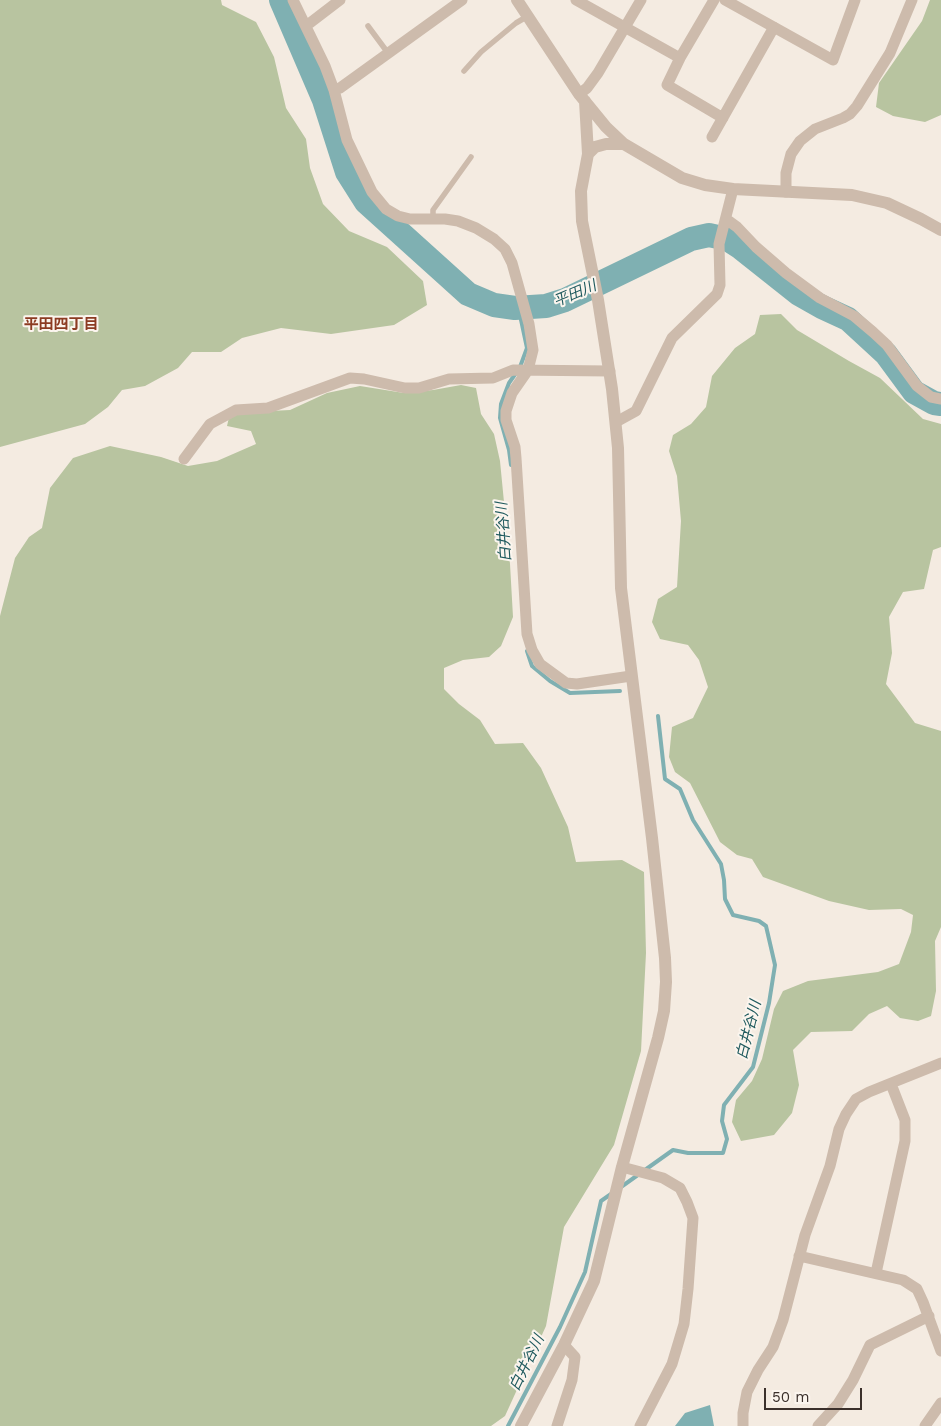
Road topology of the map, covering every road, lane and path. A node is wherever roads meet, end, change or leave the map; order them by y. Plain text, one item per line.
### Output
1 (293, 0) edge
2 (340, 0) edge
3 (462, 0) edge
4 (517, 0) edge
5 (576, 0) edge
6 (641, 0) edge
7 (714, 0) edge
8 (725, 0) edge
9 (855, 0) edge
10 (912, 0) edge
11 (528, 16) junction
12 (306, 26) junction
13 (368, 26) dead end
14 (625, 27) junction
15 (774, 27) junction
16 (388, 53) junction
17 (680, 58) junction
18 (464, 71) dead end
19 (334, 90) junction
20 (582, 97) junction
21 (723, 118) junction
22 (712, 137) dead end
23 (624, 144) junction
24 (588, 154) junction
25 (471, 157) dead end
26 (733, 189) junction
27 (786, 192) junction
28 (433, 219) junction
29 (726, 219) junction
30 (941, 230) edge
31 (528, 370) junction
32 (610, 371) junction
33 (941, 399) edge
34 (616, 422) junction
35 (184, 459) dead end
36 (631, 676) junction
37 (941, 1063) edge
38 (891, 1084) junction
39 (622, 1167) junction
40 (799, 1256) junction
41 (876, 1273) junction
42 (929, 1316) junction
43 (564, 1345) junction
44 (941, 1351) edge
45 (941, 1403) edge
46 (522, 1426) edge
47 (557, 1426) edge
48 (640, 1426) edge
49 (742, 1426) edge
50 (818, 1426) edge
51 (925, 1426) edge

1 - 12 street
2 - 12 street
3 - 16 street
4 - 11 street
5 - 14 street
6 - 14 street
7 - 17 street
8 - 15 street
9 - 15 street
10 - 27 street
11 - 18 lane
11 - 20 street
12 - 19 street
13 - 16 lane
14 - 17 street
14 - 20 street
15 - 21 street
16 - 19 street
17 - 21 street
19 - 28 street
20 - 23 street
20 - 24 street
21 - 22 street
23 - 24 street
23 - 26 street
24 - 32 street
25 - 28 lane
26 - 27 street
26 - 29 street
27 - 30 street
28 - 31 street
29 - 33 street
29 - 34 street
31 - 32 street
31 - 35 street
31 - 36 street
32 - 34 street
34 - 36 street
36 - 39 street
37 - 38 street
38 - 40 street
38 - 41 street
39 - 43 street
39 - 48 street
40 - 41 street
40 - 49 street
41 - 42 street
42 - 44 street
42 - 50 street
43 - 46 street
43 - 47 street
45 - 51 street

